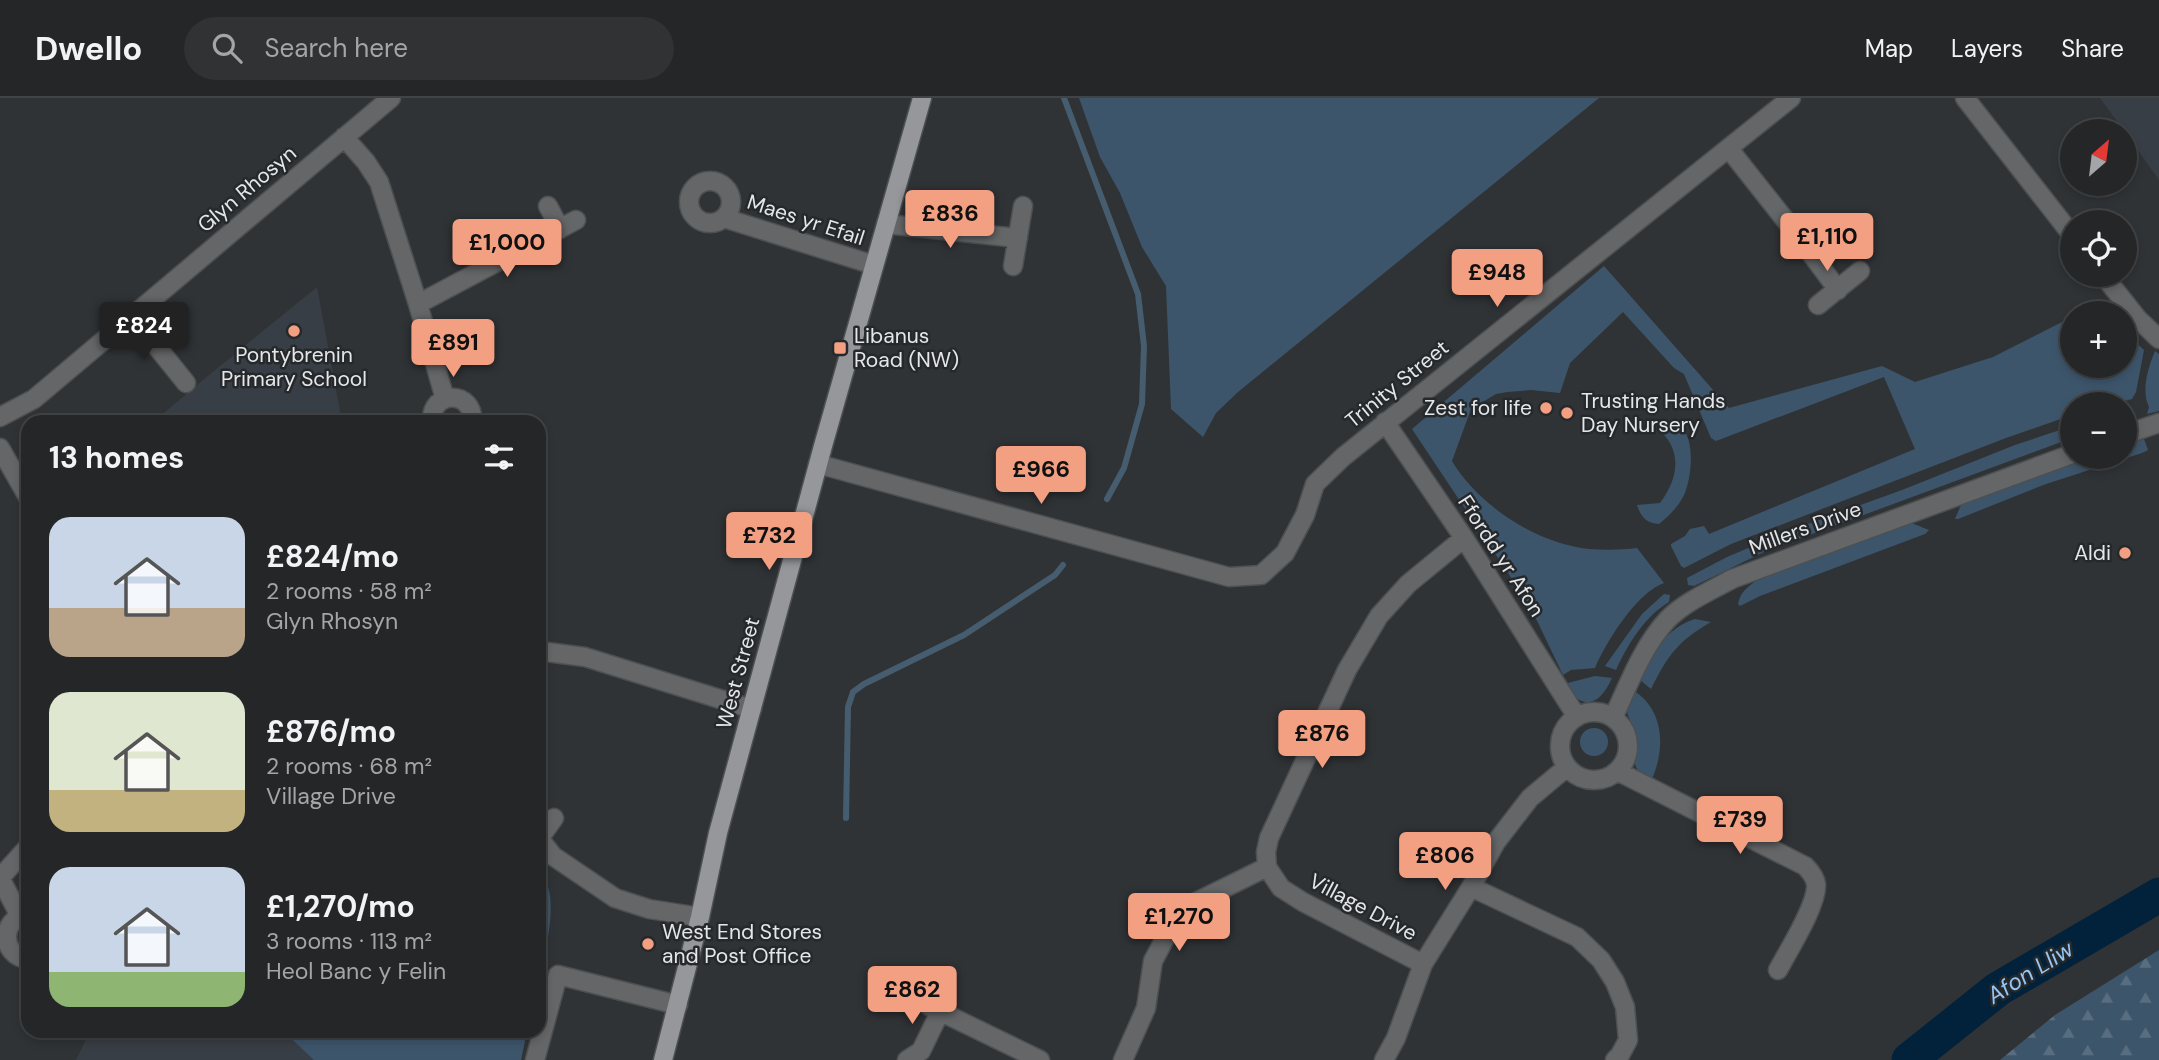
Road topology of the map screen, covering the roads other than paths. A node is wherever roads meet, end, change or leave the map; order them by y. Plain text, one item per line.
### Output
1 (391, 98) edge
2 (922, 98) edge
3 (1791, 98) edge
4 (1965, 98) edge
5 (344, 137) junction
6 (1729, 149) junction
7 (548, 206) dead end
8 (1023, 206) dead end
9 (724, 218) dead end
10 (576, 220) dead end
11 (2060, 220) edge
12 (886, 224) junction
13 (560, 229) junction
14 (1018, 238) junction
15 (874, 265) junction
16 (1013, 266) dead end
17 (1860, 271) dead end
18 (2113, 287) edge
19 (1838, 290) junction
20 (418, 304) junction
21 (1818, 304) dead end
22 (132, 316) junction
23 (2159, 339) edge
24 (186, 383) dead end
25 (445, 399) junction
26 (433, 415) edge
27 (471, 415) edge
28 (0, 417) edge
29 (1385, 422) junction
30 (2159, 423) edge
31 (2137, 431) edge
32 (0, 448) edge
33 (2060, 458) edge
34 (818, 464) junction
35 (21, 485) edge
36 (1464, 538) junction
37 (546, 652) edge
38 (752, 709) junction
39 (1577, 717) junction
40 (1614, 718) junction
41 (1567, 767) junction
42 (1617, 771) junction
43 (554, 817) dead end
44 (546, 829) edge
45 (546, 847) edge
46 (21, 855) edge
47 (1267, 867) junction
48 (0, 878) edge
49 (1471, 887) junction
50 (21, 910) edge
51 (21, 917) edge
52 (700, 917) junction
53 (21, 958) edge
54 (1423, 964) junction
55 (1779, 970) dead end
56 (678, 1005) junction
57 (546, 1019) edge
58 (541, 1038) edge
59 (535, 1060) edge
60 (663, 1060) edge
61 (907, 1060) edge
62 (1040, 1060) edge
63 (1123, 1060) edge
64 (1384, 1060) edge
65 (1615, 1060) edge

1 - 5 street, Glyn Rhosyn
2 - 12 main road, West Street
3 - 6 street, Trinity Street
4 - 11 street
5 - 20 street
5 - 22 street, Glyn Rhosyn
6 - 19 street
6 - 29 street, Trinity Street
7 - 13 street
8 - 14 street
9 - 15 street, Maes yr Efail
10 - 13 street
12 - 14 street
12 - 15 main road, West Street
13 - 20 street
14 - 16 street
15 - 34 main road, West Street
17 - 19 street
18 - 23 street
19 - 21 street
20 - 25 street
22 - 24 street
22 - 28 street, Glyn Rhosyn
25 - 26 street
25 - 27 street
29 - 34 street, Trinity Street
29 - 36 street, Ffordd yr Afon
30 - 31 street
32 - 35 street
33 - 40 street, Millers Drive
34 - 38 main road, West Street
36 - 39 street, Ffordd yr Afon
36 - 47 street
37 - 38 street
38 - 52 main road, West Street
39 - 40 street
39 - 41 street
40 - 42 street
41 - 42 street
41 - 49 street
42 - 55 street
43 - 44 street
45 - 52 street
46 - 48 street
47 - 54 street, Village Drive
47 - 63 street
48 - 50 street
49 - 54 street
49 - 65 street
51 - 53 street
52 - 56 main road, West Street
54 - 64 street
56 - 57 street
56 - 60 main road, West Street
58 - 59 street
61 - 62 street

